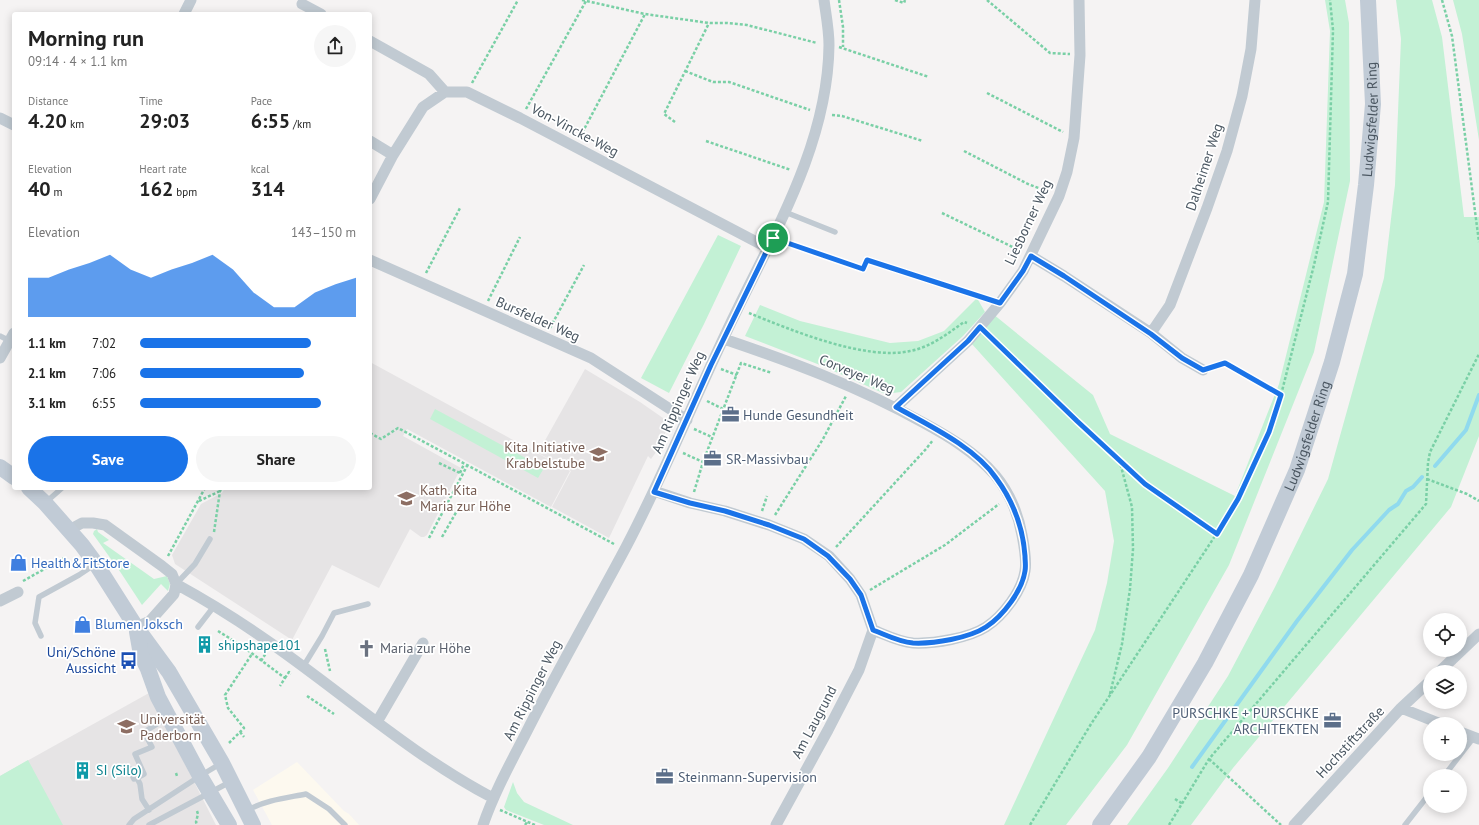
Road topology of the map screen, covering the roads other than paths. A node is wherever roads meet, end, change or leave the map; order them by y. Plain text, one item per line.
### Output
1 (191, 0) edge
2 (824, 0) edge
3 (1079, 0) edge
4 (1255, 0) edge
5 (1368, 0) edge
6 (303, 2) edge
7 (185, 12) edge
8 (318, 12) edge
9 (372, 42) edge
10 (445, 92) junction
11 (0, 118) edge
12 (12, 124) edge
13 (372, 142) edge
14 (392, 155) junction
15 (372, 195) edge
16 (785, 212) junction
17 (835, 232) dead end
18 (770, 243) junction
19 (1031, 256) junction
20 (372, 261) edge
21 (1151, 334) junction
22 (8, 337) edge
23 (724, 339) junction
24 (0, 358) edge
25 (1203, 370) road end
26 (896, 407) junction
27 (686, 420) junction
28 (0, 467) edge
29 (12, 476) edge
30 (31, 490) edge
31 (60, 490) edge
32 (654, 492) junction
33 (45, 503) junction
34 (69, 530) junction
35 (210, 539) road end
36 (96, 564) junction
37 (176, 584) junction
38 (19, 587) road end
39 (0, 601) edge
40 (368, 604) dead end
41 (215, 605) junction
42 (136, 627) junction
43 (198, 627) dead end
44 (873, 630) junction
45 (1479, 634) edge
46 (41, 636) dead end
47 (423, 643) dead end
48 (1446, 665) edge
49 (303, 667) junction
50 (1423, 688) edge
51 (1402, 708) junction
52 (169, 717) junction
53 (1424, 717) edge
54 (377, 722) junction
55 (1467, 734) edge
56 (1477, 738) edge
57 (222, 763) junction
58 (129, 768) dead end
59 (1450, 769) edge
60 (200, 776) junction
61 (137, 778) junction
62 (231, 781) junction
63 (210, 792) junction
64 (492, 802) junction
65 (1423, 802) edge
66 (149, 810) junction
67 (246, 811) junction
68 (129, 825) edge
69 (149, 825) edge
70 (229, 825) edge
71 (253, 825) edge
72 (345, 825) edge
73 (484, 825) edge
74 (776, 825) edge
75 (1100, 825) edge
76 (1294, 825) edge
77 (1405, 825) edge

1 - 7 street
2 - 16 street, Am Rippinger Weg
3 - 19 street, Liesborner Weg
4 - 21 street, Dalheimer Weg
5 - 75 main road, Ludwigsfelder Ring
6 - 8 street
9 - 10 street
10 - 14 street
10 - 18 street, Von-Vincke-Weg
11 - 12 street
13 - 14 street
14 - 15 street
16 - 17 lane
16 - 18 street, Am Rippinger Weg
18 - 23 street, Am Rippinger Weg
19 - 21 street
19 - 26 street, Liesborner Weg
20 - 27 street, Bursfelder Weg
21 - 25 street
22 - 24 street
23 - 26 street, Corveyer Weg
23 - 27 street, Am Rippinger Weg
26 - 44 street, Corveyer Weg
27 - 32 street, Am Rippinger Weg
28 - 29 main road
30 - 33 main road
31 - 33 lane
32 - 44 street
32 - 64 street, Am Rippinger Weg
33 - 34 main road
34 - 36 main road
34 - 37 street
35 - 37 lane
36 - 42 main road
36 - 46 lane
37 - 41 street
37 - 42 street
38 - 39 street
40 - 49 lane
41 - 43 lane
41 - 49 street
42 - 52 main road
42 - 57 main road
44 - 74 street, Am Laugrund
45 - 48 street
47 - 54 street
49 - 54 street
50 - 51 street, Hochstiftstraße
51 - 53 street
51 - 76 street, Hochstiftstraße
52 - 60 main road
52 - 61 lane
54 - 64 street
55 - 56 street
56 - 59 lane
57 - 60 lane
57 - 62 main road
58 - 61 lane
60 - 63 main road
60 - 66 lane
61 - 66 lane
62 - 63 lane
62 - 67 main road
63 - 69 lane
63 - 70 main road
64 - 73 street, Am Rippinger Weg
65 - 77 lane
66 - 68 lane
67 - 71 main road
67 - 72 lane

